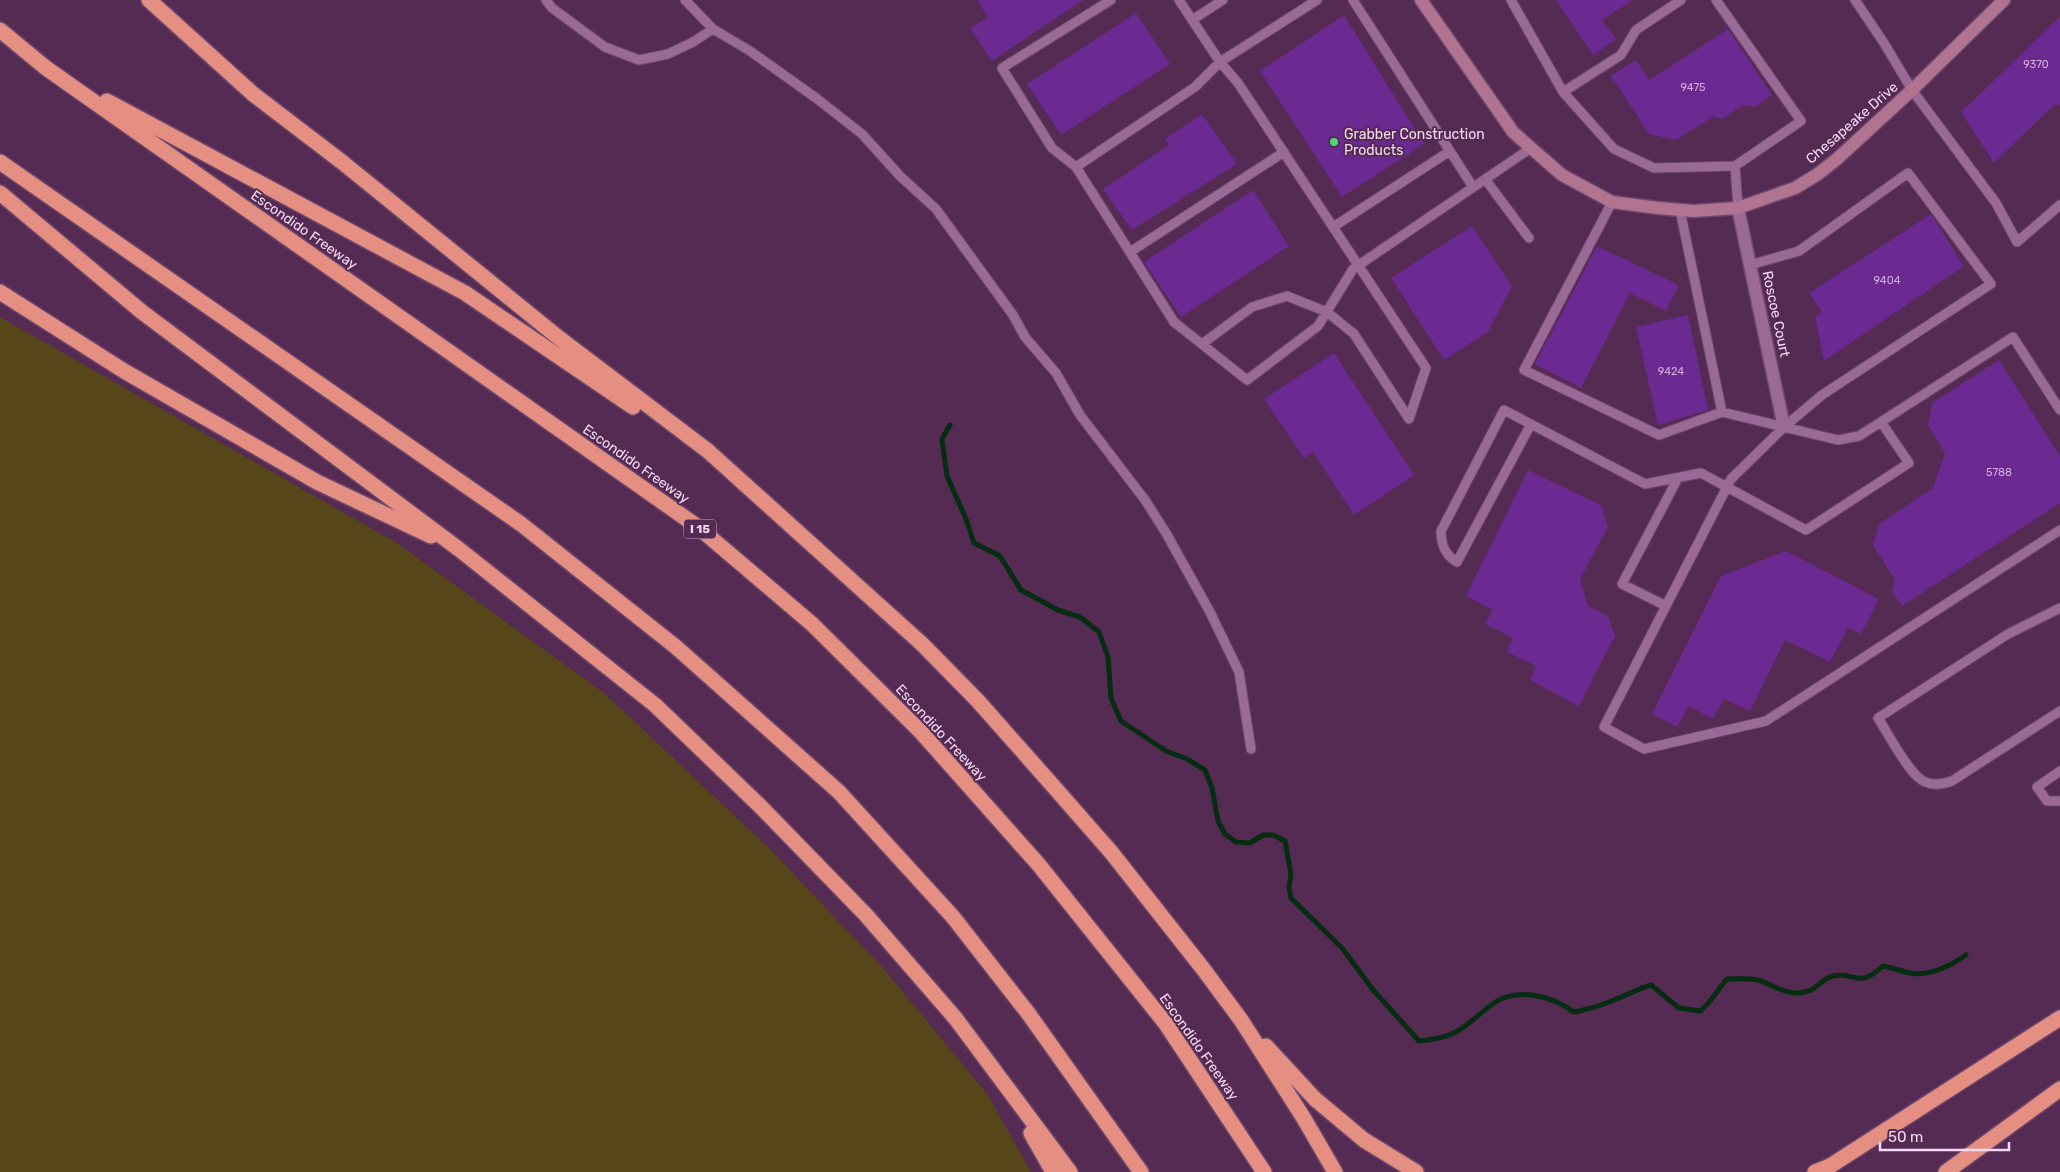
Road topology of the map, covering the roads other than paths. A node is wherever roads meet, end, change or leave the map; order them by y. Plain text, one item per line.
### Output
1 (149, 0) edge
2 (546, 0) edge
3 (685, 0) edge
4 (1112, 0) edge
5 (1179, 0) edge
6 (1223, 0) edge
7 (1317, 0) edge
8 (1353, 0) edge
9 (1421, 0) edge
10 (1511, 0) edge
11 (1681, 0) edge
12 (1716, 0) edge
13 (1855, 0) edge
14 (2004, 0) edge
15 (1192, 20) junction
16 (713, 29) junction
17 (0, 30) edge
18 (1220, 62) junction
19 (46, 68) junction
20 (1912, 90) junction
21 (1563, 92) junction
22 (1531, 148) junction
23 (1450, 151) junction
24 (1284, 152) junction
25 (0, 162) edge
26 (1076, 166) junction
27 (1735, 166) junction
28 (1485, 179) junction
29 (1474, 187) junction
30 (0, 193) edge
31 (1612, 202) junction
32 (2060, 205) edge
33 (1738, 208) junction
34 (1680, 210) junction
35 (1333, 227) junction
36 (1530, 238) dead end
37 (1130, 252) junction
38 (1359, 266) junction
39 (1750, 266) junction
40 (0, 292) edge
41 (1327, 312) junction
42 (1202, 344) junction
43 (2060, 410) edge
44 (1722, 412) junction
45 (1881, 422) junction
46 (1531, 424) junction
47 (1784, 427) junction
48 (1678, 478) junction
49 (1726, 488) junction
50 (764, 502) junction
51 (2060, 530) edge
52 (460, 550) junction
53 (1666, 606) junction
54 (2060, 608) edge
55 (2060, 711) edge
56 (1251, 749) dead end
57 (2060, 772) edge
58 (2060, 801) edge
59 (2060, 1018) edge
60 (1241, 1020) junction
61 (997, 1073) junction
62 (2060, 1089) edge
63 (1053, 1172) edge
64 (1070, 1172) edge
65 (1141, 1172) edge
66 (1264, 1172) edge
67 (1335, 1172) edge
68 (1416, 1172) edge
69 (1815, 1172) edge
70 (1946, 1172) edge

1 - 50 highway
2 - 16 lane
3 - 16 lane
4 - 26 lane
5 - 15 lane
6 - 15 lane
7 - 18 lane
8 - 23 lane
9 - 22 street, Chesapeake Drive
10 - 21 lane
11 - 21 lane
12 - 27 lane
13 - 20 lane
14 - 20 street, Chesapeake Drive
15 - 18 lane
16 - 56 lane
17 - 19 highway, Escondido Freeway / I 15
18 - 24 lane
18 - 26 lane
19 - 50 highway
19 - 66 highway, Escondido Freeway / I 15
20 - 32 lane
20 - 33 street, Chesapeake Drive
21 - 27 lane
22 - 28 lane
22 - 31 street, Chesapeake Drive
23 - 29 lane
23 - 35 lane
24 - 35 lane
24 - 37 lane
25 - 65 highway
26 - 37 lane
27 - 33 lane
28 - 29 lane
28 - 36 lane
29 - 38 lane
30 - 52 highway
31 - 34 street, Chesapeake Drive
31 - 44 lane
33 - 34 street, Chesapeake Drive
33 - 39 street, Roscoe Court
34 - 44 lane
35 - 38 lane
37 - 42 lane
38 - 41 lane
38 - 41 lane
39 - 47 street, Roscoe Court
39 - 47 lane
40 - 52 highway
41 - 42 lane
41 - 42 lane
43 - 45 lane
44 - 47 lane
45 - 47 lane
45 - 49 lane
46 - 46 lane
46 - 48 lane
47 - 49 lane
48 - 49 lane
48 - 53 lane
49 - 53 lane
50 - 60 highway
51 - 53 lane
52 - 61 highway
54 - 55 lane
57 - 58 lane
59 - 69 highway
60 - 67 highway
60 - 68 highway
61 - 63 highway
61 - 64 highway
62 - 70 highway

